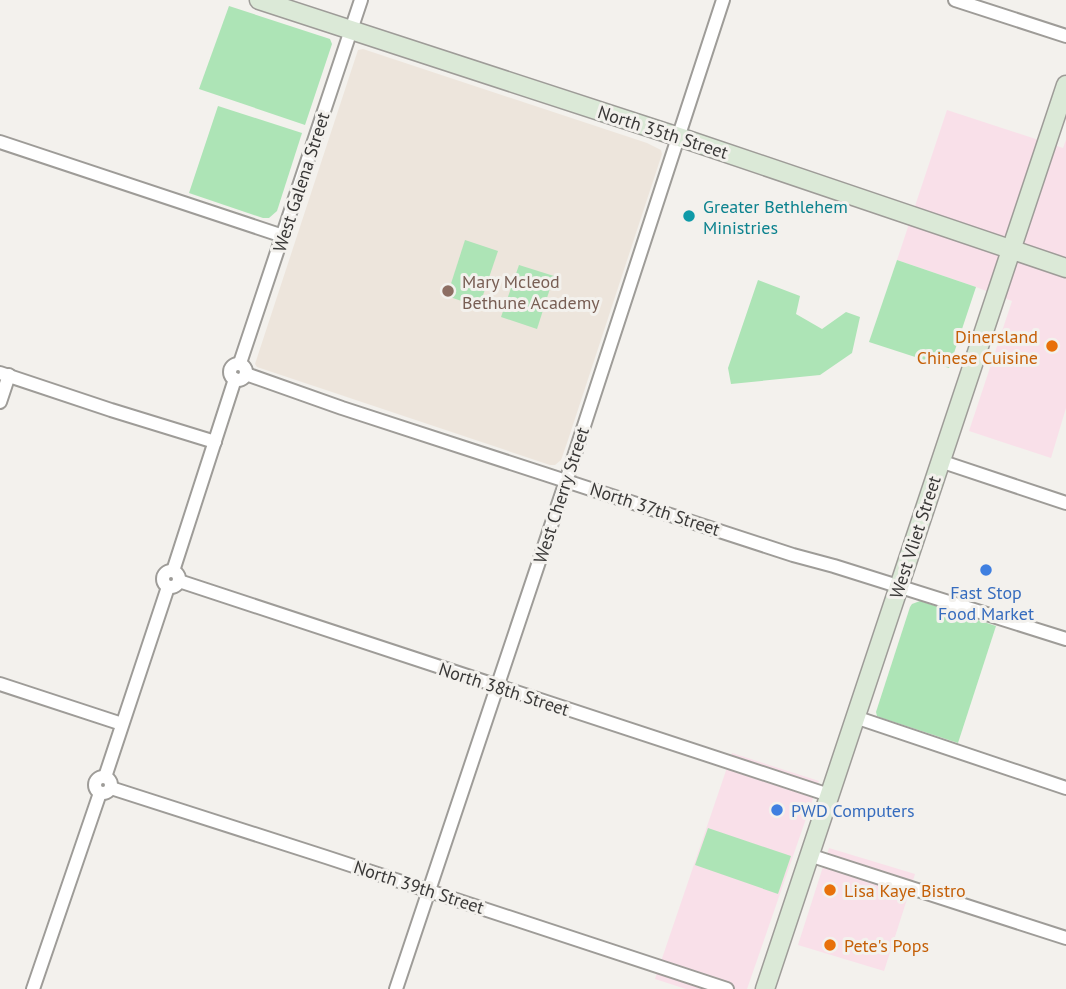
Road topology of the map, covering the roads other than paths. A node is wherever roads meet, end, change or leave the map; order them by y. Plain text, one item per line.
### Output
1 (259, 0) edge
2 (361, 0) edge
3 (723, 0) edge
4 (955, 0) edge
5 (351, 30) junction
6 (1066, 36) edge
7 (1066, 85) edge
8 (679, 137) junction
9 (0, 142) edge
10 (283, 236) junction
11 (1011, 250) junction
12 (1066, 268) edge
13 (240, 372) junction
14 (4, 374) edge
15 (0, 402) edge
16 (215, 442) junction
17 (940, 461) junction
18 (566, 481) junction
19 (1066, 503) edge
20 (173, 580) junction
21 (899, 586) junction
22 (1066, 639) edge
23 (0, 684) edge
24 (497, 687) junction
25 (855, 717) junction
26 (122, 724) junction
27 (105, 786) junction
28 (1066, 788) edge
29 (829, 795) junction
30 (809, 855) junction
31 (429, 891) junction
32 (1066, 938) edge
33 (33, 989) edge
34 (396, 989) edge
35 (727, 989) edge
36 (765, 989) edge

1 - 5 street, North 35th Street
2 - 5 street, West Galena Street
3 - 8 street, West Cherry Street
4 - 6 street
5 - 8 street, North 35th Street
5 - 10 street, West Galena Street
7 - 11 street, West Vliet Street
8 - 11 street, North 35th Street
8 - 18 street, West Cherry Street
9 - 10 street
10 - 13 street, West Galena Street
11 - 12 street, North 35th Street
11 - 17 street, West Vliet Street
13 - 16 street, West Galena Street
13 - 18 street, North 37th Street
14 - 15 street
14 - 16 street
16 - 20 street, West Galena Street
17 - 19 street
17 - 21 street, West Vliet Street
18 - 21 street, North 37th Street
18 - 24 street, West Cherry Street
20 - 24 street, North 38th Street
20 - 26 street, West Galena Street
21 - 22 street, North 37th Street
21 - 25 street, West Vliet Street
23 - 26 street
24 - 29 street, North 38th Street
24 - 31 street, West Cherry Street
25 - 28 street
25 - 29 street, West Vliet Street
26 - 27 street, West Galena Street
27 - 31 street, North 39th Street
27 - 33 street, West Galena Street
29 - 30 street, West Vliet Street
30 - 32 street
30 - 36 street, West Vliet Street
31 - 34 street, West Cherry Street
31 - 35 street, North 39th Street

